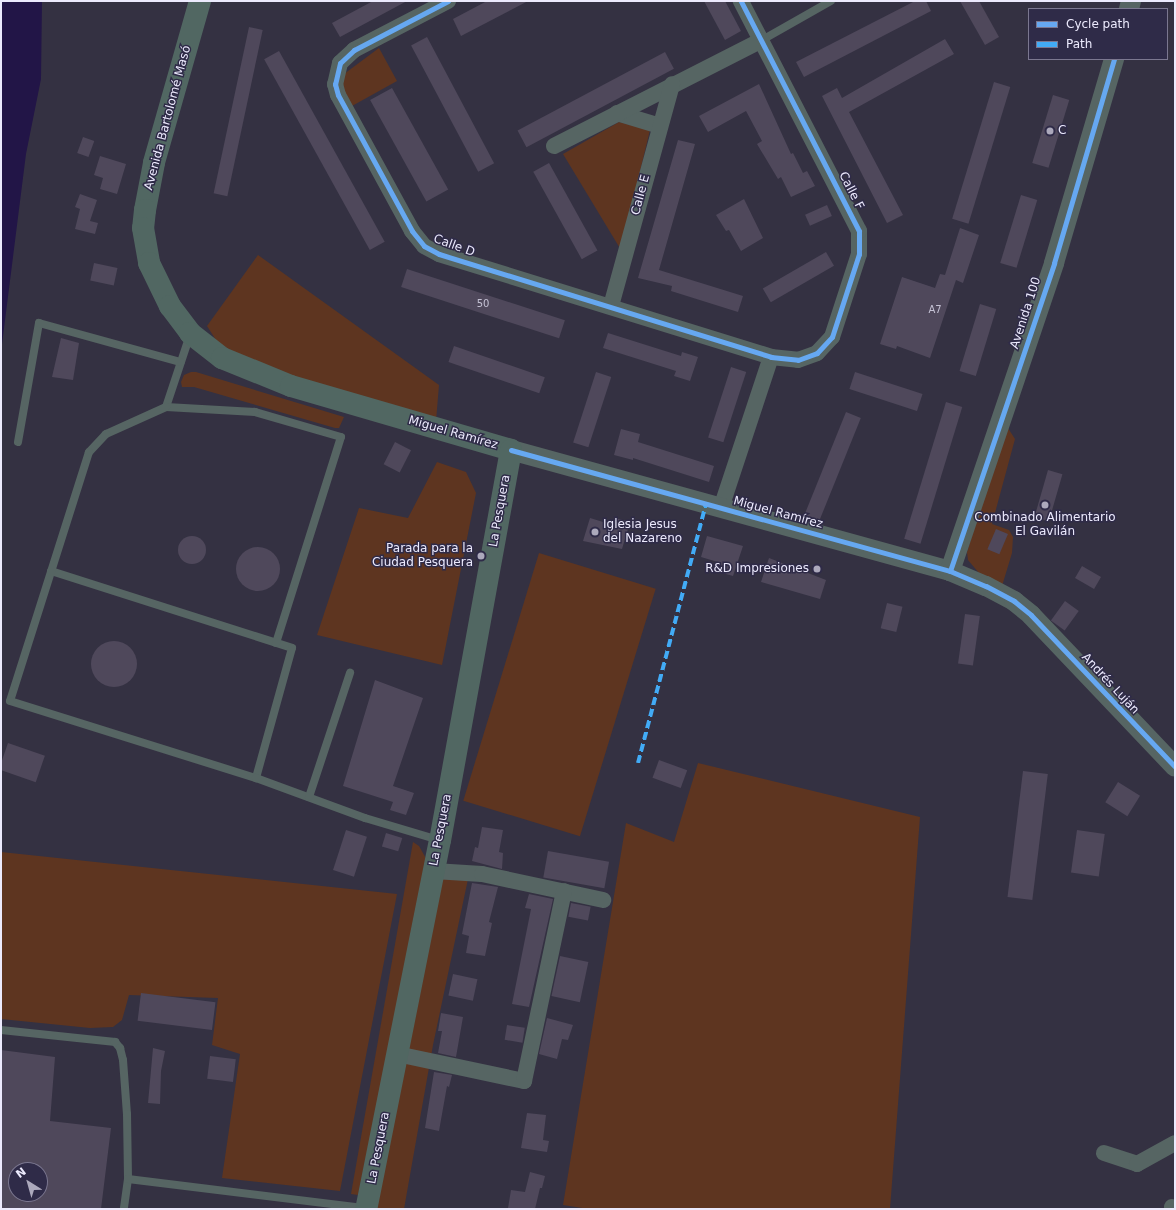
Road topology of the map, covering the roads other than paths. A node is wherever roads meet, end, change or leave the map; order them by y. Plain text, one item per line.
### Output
1 (200, 1) edge
2 (448, 1) edge
3 (741, 1) edge
4 (831, 1) edge
5 (762, 40) junction
6 (1114, 60) edge
7 (672, 84) junction
8 (617, 113) junction
9 (660, 126) junction
10 (554, 146) dead end
11 (156, 282) joint
12 (611, 306) junction
13 (190, 333) junction
14 (771, 357) junction
15 (181, 362) junction
16 (166, 407) junction
17 (18, 442) dead end
18 (511, 450) junction
19 (721, 508) junction
20 (51, 571) junction
21 (950, 571) junction
22 (1031, 615) joint
23 (276, 643) junction
24 (350, 673) dead end
25 (1175, 767) edge
26 (256, 778) junction
27 (309, 797) junction
28 (440, 840) junction
29 (434, 870) junction
30 (564, 891) junction
31 (603, 900) dead end
32 (1, 1030) edge
33 (397, 1054) junction
34 (1175, 1143) edge
35 (1104, 1153) dead end
36 (128, 1179) junction
37 (366, 1208) edge
38 (124, 1209) edge

1 - 11 main road, Avenida Bartolomé Masó
2 - 12 street, Calle D
3 - 5 street, Calle F
4 - 5 lane
5 - 7 street
5 - 14 street, Calle F
6 - 21 street, Avenida 100
7 - 8 street
7 - 9 street, Calle E
8 - 9 street
8 - 10 street
9 - 12 street, Calle E
11 - 13 main road, Miguel Ramírez
12 - 14 street, Calle D
13 - 15 lane
13 - 18 main road, Miguel Ramírez
14 - 19 street
15 - 16 lane
15 - 17 lane
16 - 20 lane
16 - 23 lane
18 - 19 street, Miguel Ramírez
18 - 28 main road, La Pesquera
19 - 21 street, Miguel Ramírez
20 - 23 lane
20 - 26 lane
21 - 22 street, Miguel Ramírez
22 - 25 street, Andrés Luján
23 - 26 lane
24 - 27 lane
26 - 27 lane
27 - 28 lane
28 - 29 main road, La Pesquera
29 - 30 street
29 - 33 main road, La Pesquera
30 - 31 street
30 - 33 street
32 - 36 lane
33 - 37 main road, La Pesquera
34 - 35 street
36 - 37 lane
36 - 38 lane

